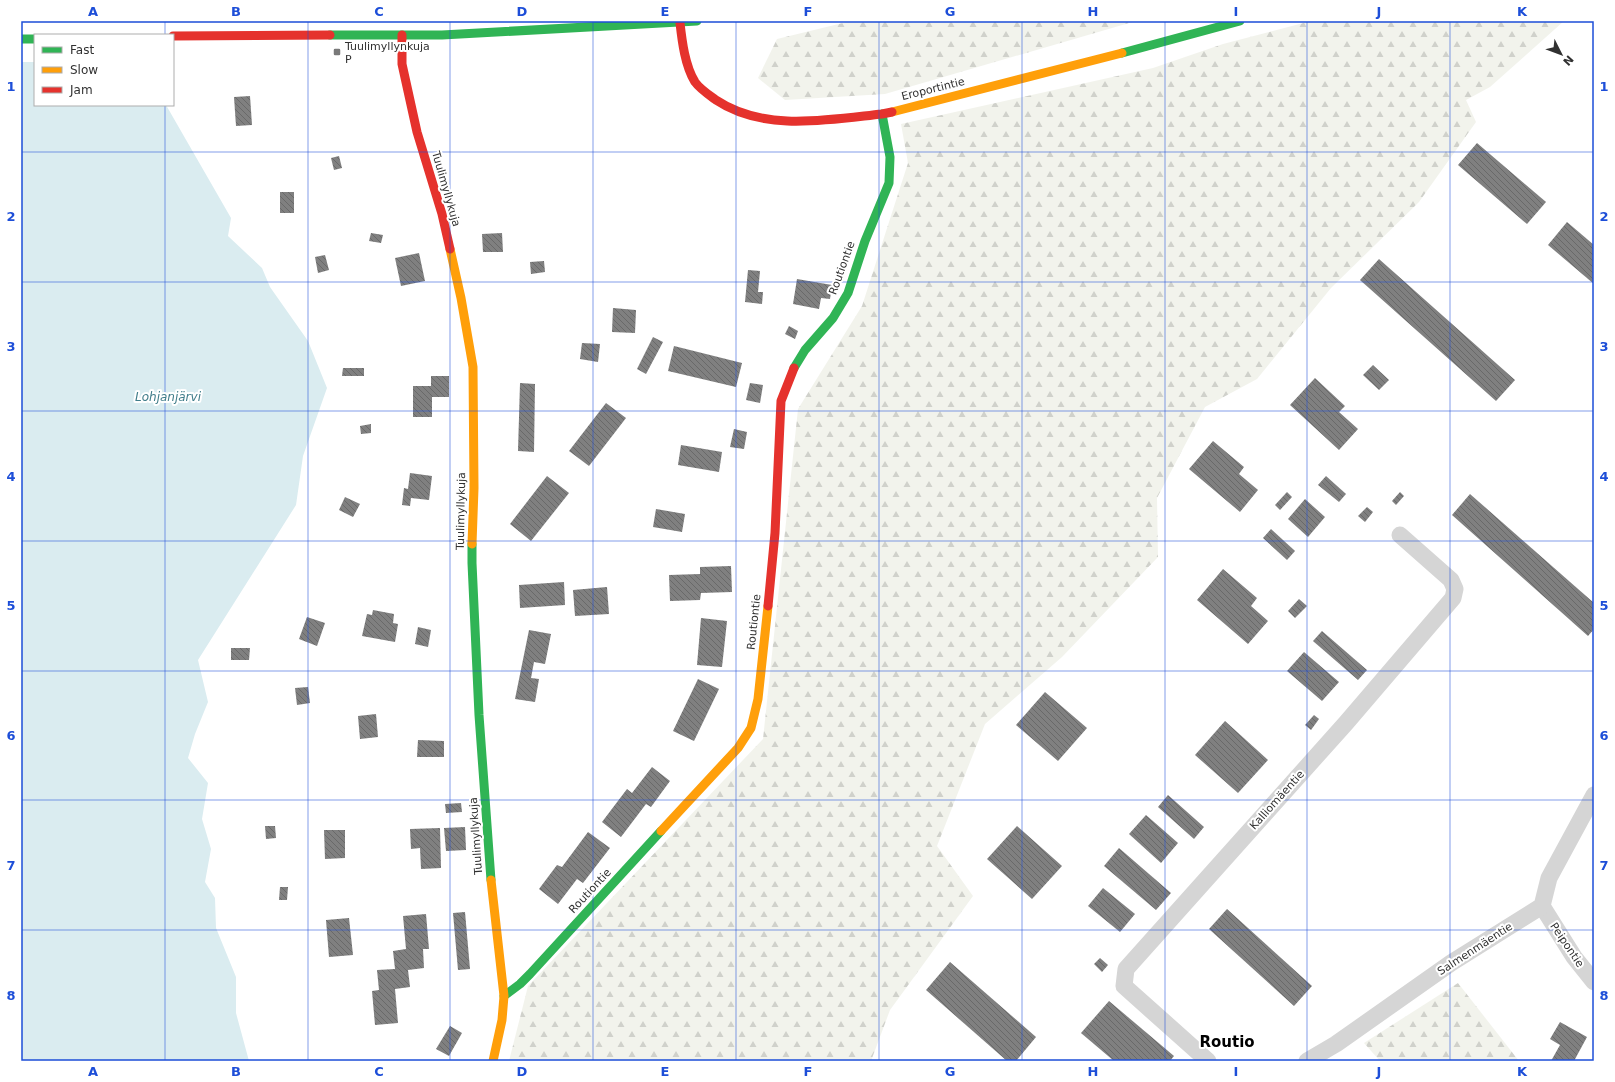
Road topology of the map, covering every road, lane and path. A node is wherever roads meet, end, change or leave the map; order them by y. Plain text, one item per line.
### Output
1 (697, 21) edge
2 (1240, 21) edge
3 (680, 23) junction
4 (402, 35) junction
5 (174, 36) edge
6 (21, 39) edge
7 (34, 39) edge
8 (882, 114) junction
9 (1400, 535) dead end
10 (1594, 795) edge
11 (1542, 906) junction
12 (1594, 982) edge
13 (504, 996) junction
14 (493, 1061) edge
15 (1208, 1061) edge
16 (1307, 1061) edge

1 - 3 street
2 - 8 street, Eroportintie
3 - 4 street
3 - 8 street, Eroportintie
4 - 5 street
4 - 13 street, Tuulimyllykuja
6 - 7 street
8 - 13 street, Routiontie
9 - 15 street, Kalliomäentie
10 - 11 street
11 - 12 street, Peipontie
11 - 16 street, Salmenmäentie
13 - 14 street

